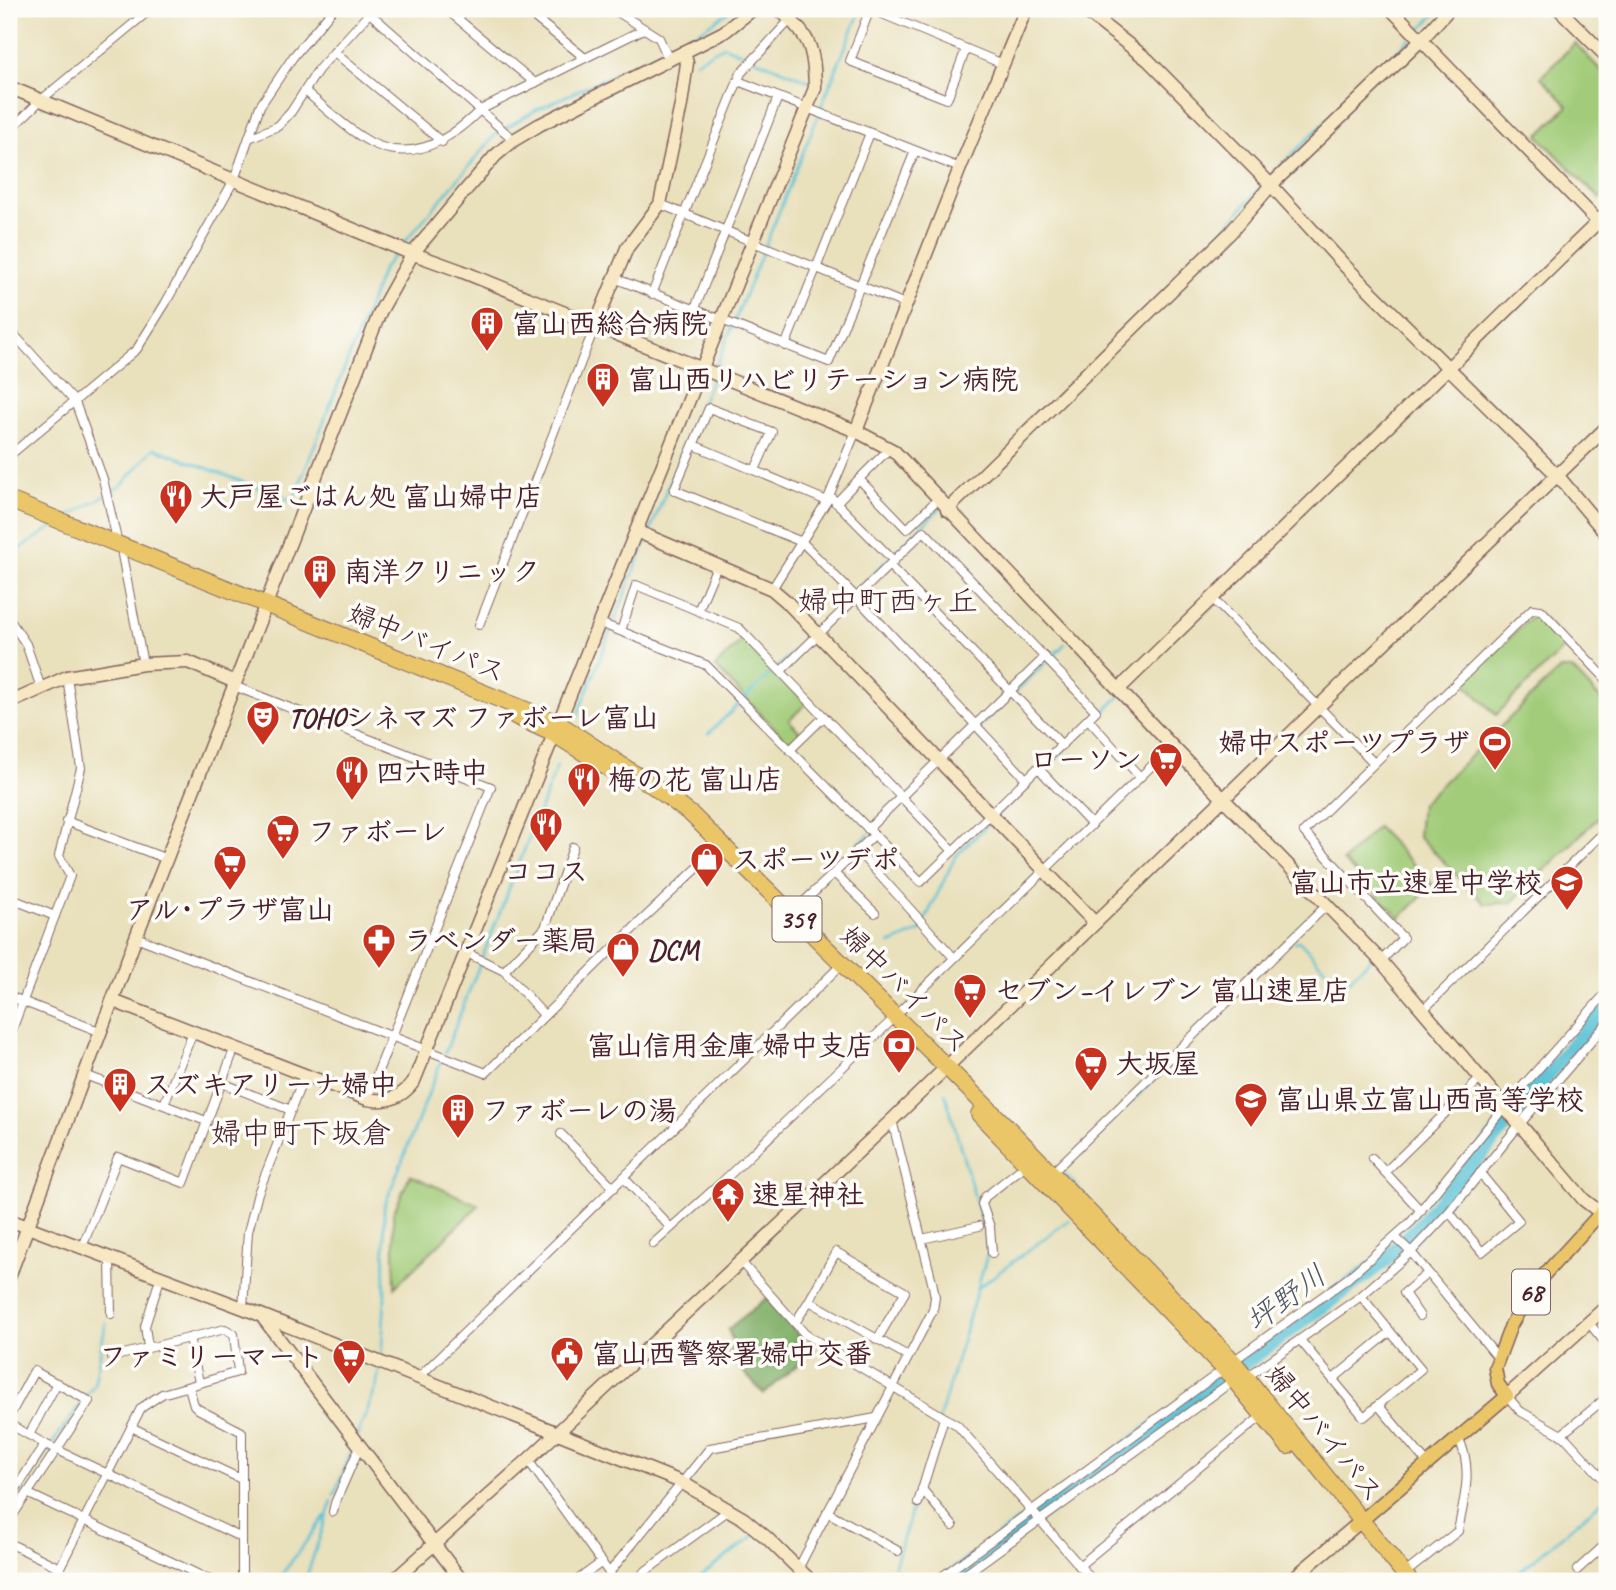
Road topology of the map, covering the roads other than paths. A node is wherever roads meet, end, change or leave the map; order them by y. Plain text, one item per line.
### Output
1 (151, 9) edge
2 (333, 9) edge
3 (446, 9) edge
4 (524, 9) edge
5 (613, 9) edge
6 (753, 9) edge
7 (779, 9) edge
8 (800, 9) edge
9 (870, 9) edge
10 (1025, 9) edge
11 (1083, 9) edge
12 (1112, 9) edge
13 (1391, 9) edge
14 (1449, 9) edge
15 (1559, 9) edge
16 (369, 10) edge
17 (790, 19) junction
18 (1102, 23) junction
19 (644, 29) junction
20 (1422, 39) junction
21 (966, 49) junction
22 (334, 52) junction
23 (684, 52) junction
24 (1607, 57) edge
25 (584, 58) junction
26 (668, 60) junction
27 (1003, 64) junction
28 (738, 81) junction
29 (535, 83) junction
30 (9, 87) edge
31 (305, 91) junction
32 (778, 97) junction
33 (41, 100) junction
34 (807, 108) junction
35 (480, 110) junction
36 (9, 131) edge
37 (870, 133) junction
38 (249, 138) junction
39 (514, 140) junction
40 (442, 142) junction
41 (915, 151) junction
42 (960, 168) junction
43 (234, 180) junction
44 (1270, 185) junction
45 (660, 204) junction
46 (684, 214) junction
47 (1604, 222) edge
48 (725, 230) junction
49 (753, 242) junction
50 (413, 253) junction
51 (816, 267) junction
52 (614, 278) junction
53 (861, 286) junction
54 (652, 294) junction
55 (905, 304) junction
56 (694, 311) junction
57 (720, 321) junction
58 (595, 326) junction
59 (9, 329) edge
60 (785, 346) junction
61 (1448, 368) junction
62 (702, 370) junction
63 (75, 402) junction
64 (1607, 427) edge
65 (856, 431) junction
66 (694, 445) junction
67 (889, 449) junction
68 (9, 456) edge
69 (755, 470) junction
70 (1558, 477) junction
71 (859, 479) junction
72 (938, 499) junction
73 (9, 500) edge
74 (831, 500) junction
75 (9, 509) edge
76 (947, 510) junction
77 (636, 531) junction
78 (1607, 535) edge
79 (802, 542) junction
80 (120, 549) junction
81 (891, 563) junction
82 (717, 566) junction
83 (772, 589) junction
84 (856, 597) junction
85 (1213, 599) junction
86 (264, 609) junction
87 (698, 611) junction
88 (9, 619) edge
89 (600, 623) junction
90 (479, 625) dead end
91 (621, 631) junction
92 (820, 633) junction
93 (1045, 657) junction
94 (143, 664) junction
95 (781, 671) junction
96 (67, 677) junction
97 (1607, 680) edge
98 (235, 684) junction
99 (41, 688) junction
100 (1119, 689) junction
101 (1010, 691) junction
102 (9, 703) edge
103 (1318, 707) junction
104 (824, 716) junction
105 (1088, 719) junction
106 (976, 724) junction
107 (556, 729) junction
108 (1062, 745) junction
109 (1172, 746) junction
110 (790, 750) junction
111 (940, 760) junction
112 (1374, 763) junction
113 (1038, 768) junction
114 (1140, 777) junction
115 (1026, 779) junction
116 (901, 796) junction
117 (1224, 799) junction
118 (991, 814) junction
119 (66, 821) junction
120 (1092, 825) junction
121 (867, 828) junction
122 (1607, 829) edge
123 (870, 839) dead end
124 (573, 847) dead end
125 (857, 850) junction
126 (953, 851) junction
127 (167, 859) junction
128 (707, 859) dead end
129 (1045, 870) junction
130 (834, 873) junction
131 (9, 898) edge
132 (1327, 905) junction
133 (792, 913) junction
134 (875, 913) dead end
135 (55, 916) junction
136 (1095, 923) junction
137 (136, 937) junction
138 (467, 950) junction
139 (954, 958) junction
140 (1381, 961) junction
141 (837, 969) junction
142 (504, 971) junction
143 (1607, 992) edge
144 (9, 996) edge
145 (113, 1000) junction
146 (23, 1001) junction
147 (1424, 1009) junction
148 (544, 1014) junction
149 (892, 1020) junction
150 (1607, 1023) edge
151 (1578, 1024) junction
152 (10, 1032) edge
153 (101, 1032) junction
154 (193, 1032) junction
155 (393, 1038) junction
156 (1592, 1038) junction
157 (235, 1047) junction
158 (426, 1050) junction
159 (943, 1070) junction
160 (85, 1074) junction
161 (305, 1074) junction
162 (1481, 1078) junction
163 (222, 1083) junction
164 (367, 1099) junction
165 (164, 1104) junction
166 (1505, 1106) junction
167 (291, 1110) junction
168 (892, 1120) junction
169 (206, 1121) junction
170 (1520, 1124) junction
171 (561, 1134) dead end
172 (1372, 1158) dead end
173 (1027, 1164) junction
174 (1385, 1172) junction
175 (1052, 1173) junction
176 (1480, 1174) junction
177 (624, 1178) junction
178 (614, 1188) junction
179 (1422, 1211) junction
180 (1450, 1212) junction
181 (1605, 1214) edge
182 (9, 1220) edge
183 (979, 1226) dead end
184 (27, 1227) junction
185 (670, 1227) junction
186 (1395, 1237) junction
187 (922, 1239) junction
188 (653, 1244) dead end
189 (82, 1247) junction
190 (1411, 1252) junction
191 (992, 1253) dead end
192 (110, 1258) junction
193 (741, 1262) junction
194 (1428, 1273) junction
195 (9, 1277) edge
196 (160, 1279) junction
197 (1361, 1296) junction
198 (809, 1301) junction
199 (1607, 1306) edge
200 (243, 1308) junction
201 (111, 1314) dead end
202 (1420, 1316) dead end
203 (264, 1318) junction
204 (795, 1323) junction
205 (1589, 1323) junction
206 (1390, 1332) junction
207 (189, 1338) junction
208 (877, 1340) junction
209 (1300, 1340) junction
210 (1607, 1345) edge
211 (148, 1347) junction
212 (908, 1356) junction
213 (112, 1357) dead end
214 (1499, 1359) junction
215 (1234, 1372) junction
216 (418, 1378) junction
217 (1333, 1379) junction
218 (199, 1382) junction
219 (57, 1383) junction
220 (189, 1387) junction
221 (893, 1387) junction
222 (1507, 1396) junction
223 (1607, 1397) edge
224 (1378, 1405) junction
225 (1262, 1415) junction
226 (9, 1417) edge
227 (876, 1418) junction
228 (944, 1418) junction
229 (9, 1424) edge
230 (131, 1427) junction
231 (557, 1433) junction
232 (29, 1435) junction
233 (1561, 1435) junction
234 (1458, 1437) junction
235 (356, 1441) junction
236 (45, 1444) junction
237 (57, 1450) junction
238 (528, 1460) junction
239 (1427, 1464) junction
240 (107, 1474) junction
241 (242, 1479) junction
242 (681, 1482) junction
243 (1607, 1483) edge
244 (922, 1489) junction
245 (29, 1494) junction
246 (9, 1499) edge
247 (918, 1503) dead end
248 (729, 1510) junction
249 (1032, 1511) junction
250 (333, 1512) dead end
251 (827, 1512) junction
252 (1040, 1520) junction
253 (9, 1521) edge
254 (84, 1521) junction
255 (1358, 1524) junction
256 (953, 1526) dead end
257 (242, 1538) junction
258 (1607, 1543) edge
259 (9, 1544) edge
260 (435, 1545) junction
261 (898, 1551) dead end
262 (601, 1562) junction
263 (1079, 1566) junction
264 (60, 1567) junction
265 (798, 1569) junction
266 (1577, 1570) dead end
267 (609, 1573) junction
268 (643, 1573) dead end
269 (1404, 1579) edge
270 (53, 1581) edge
271 (212, 1581) edge
272 (242, 1581) edge
273 (393, 1581) edge
274 (462, 1581) edge
275 (576, 1581) edge
276 (615, 1581) edge
277 (811, 1581) edge
278 (936, 1581) edge
279 (956, 1581) edge
280 (1093, 1581) edge
281 (1290, 1581) edge

1 - 33 street
2 - 38 street
3 - 29 street
4 - 25 street
5 - 19 street
6 - 23 street
7 - 17 street
8 - 17 street
9 - 21 street
9 - 21 street
10 - 27 street
11 - 18 street
12 - 18 street
13 - 20 street
14 - 20 street
15 - 24 street
16 - 22 street
16 - 35 street
17 - 28 street
17 - 34 street
18 - 44 street
19 - 25 street
19 - 26 street
20 - 44 street
20 - 47 street
21 - 27 street
22 - 31 street
22 - 40 street
23 - 26 street
23 - 45 street
25 - 29 street
26 - 39 street
27 - 42 street
28 - 32 street
28 - 46 street
29 - 35 street
30 - 33 street
31 - 38 street
31 - 40 street
32 - 34 street
32 - 48 street
33 - 36 street
33 - 43 street
34 - 37 street
34 - 49 street
35 - 39 street
35 - 40 street
37 - 41 street
37 - 51 street
38 - 43 street
39 - 50 street
41 - 42 street
41 - 53 street
42 - 55 street
43 - 50 street
43 - 63 street
44 - 61 street
44 - 76 street
45 - 46 street
45 - 52 street
46 - 48 street
46 - 54 street
47 - 61 street
48 - 49 street
48 - 56 street
49 - 51 street
49 - 57 street
50 - 58 street
50 - 86 street
51 - 53 street
51 - 60 street
52 - 54 street
52 - 58 street
53 - 55 street
53 - 60 street
54 - 56 street
55 - 65 street
56 - 57 street
57 - 60 street
57 - 62 street
58 - 62 street
58 - 90 street
59 - 63 street
61 - 70 street
61 - 85 street
62 - 65 street
62 - 77 street
63 - 68 street
63 - 80 street
64 - 70 street
65 - 67 street
65 - 74 street
66 - 69 street
66 - 69 street
66 - 79 street
67 - 71 street
67 - 72 street
69 - 74 street
70 - 78 street
70 - 103 street
71 - 72 street
71 - 74 street
72 - 76 street
73 - 80 highway, 婦中バイパス / 359
74 - 79 street
74 - 81 street
75 - 80 highway, 婦中バイパス / 359
76 - 100 street
77 - 82 street
77 - 89 street
79 - 83 street
79 - 84 street
80 - 86 highway, 婦中バイパス / 359
80 - 94 street
81 - 84 street
81 - 93 street
81 - 101 street
82 - 83 street
82 - 87 street
83 - 92 street
84 - 92 street
84 - 106 street
85 - 100 street
85 - 103 street
86 - 98 street
86 - 107 highway, 婦中バイパス / 359
87 - 91 street
87 - 95 street
88 - 99 street
89 - 91 street
89 - 107 street
91 - 110 street
92 - 95 street
92 - 111 street
93 - 101 street
93 - 105 street
94 - 96 street
94 - 98 street
95 - 104 street
96 - 99 street
96 - 119 street
97 - 112 street
98 - 127 street
98 - 155 street
99 - 102 street
100 - 109 street
101 - 106 street
101 - 108 street
103 - 112 street
103 - 117 street
104 - 110 street
104 - 116 street
105 - 108 street
105 - 114 street
106 - 111 street
106 - 115 street
107 - 133 highway, 婦中バイパス / 359
107 - 138 street
107 - 141 highway, 婦中バイパス / 359
108 - 113 street
109 - 114 street
109 - 117 street
110 - 121 street
111 - 116 street
111 - 118 street
112 - 140 street
113 - 115 street
113 - 120 street
114 - 120 street
115 - 118 street
116 - 121 street
116 - 126 street
117 - 132 street
117 - 136 street
118 - 126 street
118 - 129 street
119 - 127 street
119 - 135 street
120 - 129 street
121 - 126 street
122 - 147 street
123 - 125 street
124 - 142 street
125 - 130 street
125 - 139 street
127 - 137 street
128 - 148 street
129 - 136 street
129 - 139 street
130 - 133 street
130 - 134 street
131 - 135 street
132 - 140 street
132 - 175 street
133 - 149 highway, 婦中バイパス / 359
135 - 146 street
136 - 159 street
137 - 145 street
137 - 155 street
138 - 142 street
138 - 158 street
139 - 149 street
140 - 147 street
141 - 149 highway, 婦中バイパス / 359
141 - 177 street
142 - 148 street
143 - 151 street
144 - 146 street
145 - 153 street
145 - 154 street
146 - 152 street
146 - 153 street
147 - 162 street
148 - 158 street
149 - 159 highway, 婦中バイパス / 359
149 - 185 street
150 - 156 street
151 - 156 street
151 - 166 street
153 - 160 street
154 - 157 street
154 - 165 street
155 - 158 street
155 - 164 street
156 - 170 street
157 - 161 street
157 - 163 street
158 - 164 street
159 - 168 street
159 - 173 highway, 婦中バイパス / 359
159 - 175 highway, 婦中バイパス / 359
160 - 165 street
160 - 184 street
161 - 164 street
161 - 167 street
162 - 166 street
162 - 174 street
163 - 167 street
163 - 169 street
165 - 169 street
166 - 170 street
166 - 179 street
167 - 200 street
168 - 187 street
168 - 193 street
169 - 189 street
170 - 176 street
170 - 181 street
171 - 178 street
172 - 174 street
173 - 191 street
173 - 215 highway, 婦中バイパス / 359
174 - 179 street
175 - 215 highway, 婦中バイパス / 359
176 - 180 street
176 - 180 street
177 - 178 street
177 - 185 street
178 - 216 street
179 - 186 street
180 - 190 street
181 - 214 main road, 68
182 - 184 street
183 - 187 street
184 - 189 street
184 - 195 street
185 - 188 street
186 - 190 street
186 - 215 street
187 - 212 street
189 - 192 street
190 - 194 street
190 - 197 street
192 - 196 street
192 - 201 street
193 - 204 street
193 - 231 street
194 - 202 street
194 - 214 street
196 - 200 street
196 - 211 street
197 - 206 street
197 - 209 street
198 - 204 street
198 - 208 street
198 - 208 street
199 - 205 street
200 - 203 street
203 - 216 street
203 - 235 street
204 - 221 street
205 - 210 street
205 - 222 street
206 - 217 street
206 - 224 street
207 - 211 street
207 - 218 street
207 - 218 street
208 - 212 street
209 - 215 street
209 - 217 street
211 - 213 street
212 - 221 street
214 - 222 main road, 68
215 - 225 highway, 婦中バイパス / 359
215 - 249 street
215 - 252 street
215 - 255 highway, 婦中バイパス / 359
216 - 231 street
217 - 224 street
218 - 220 street
219 - 226 street
219 - 232 street
219 - 237 street
220 - 230 street
220 - 241 street
221 - 227 street
221 - 228 street
222 - 233 street
222 - 234 main road
223 - 233 street
224 - 239 street
225 - 255 highway, 婦中バイパス / 359
225 - 263 street
227 - 242 street
227 - 251 street
228 - 244 street
228 - 249 street
229 - 232 street
230 - 240 street
230 - 241 street
231 - 238 street
231 - 242 street
232 - 236 street
233 - 243 street
234 - 239 main road
234 - 269 street
235 - 250 street
235 - 260 street
236 - 237 street
236 - 246 street
237 - 240 street
237 - 245 street
238 - 260 street
238 - 262 street
239 - 255 main road
240 - 254 street
240 - 257 street
241 - 257 street
242 - 248 street
242 - 267 street
244 - 247 street
244 - 256 street
245 - 253 street
245 - 254 street
248 - 265 street
248 - 268 street
249 - 252 street
249 - 278 street
251 - 261 street
251 - 265 street
252 - 263 street
252 - 279 street
254 - 264 street
254 - 271 street
255 - 269 highway, 婦中バイパス / 359
255 - 281 street
257 - 272 street
258 - 266 street
259 - 264 street
260 - 273 street
260 - 274 street
262 - 267 street
262 - 275 street
263 - 280 street
264 - 270 street
265 - 277 street
267 - 276 street

